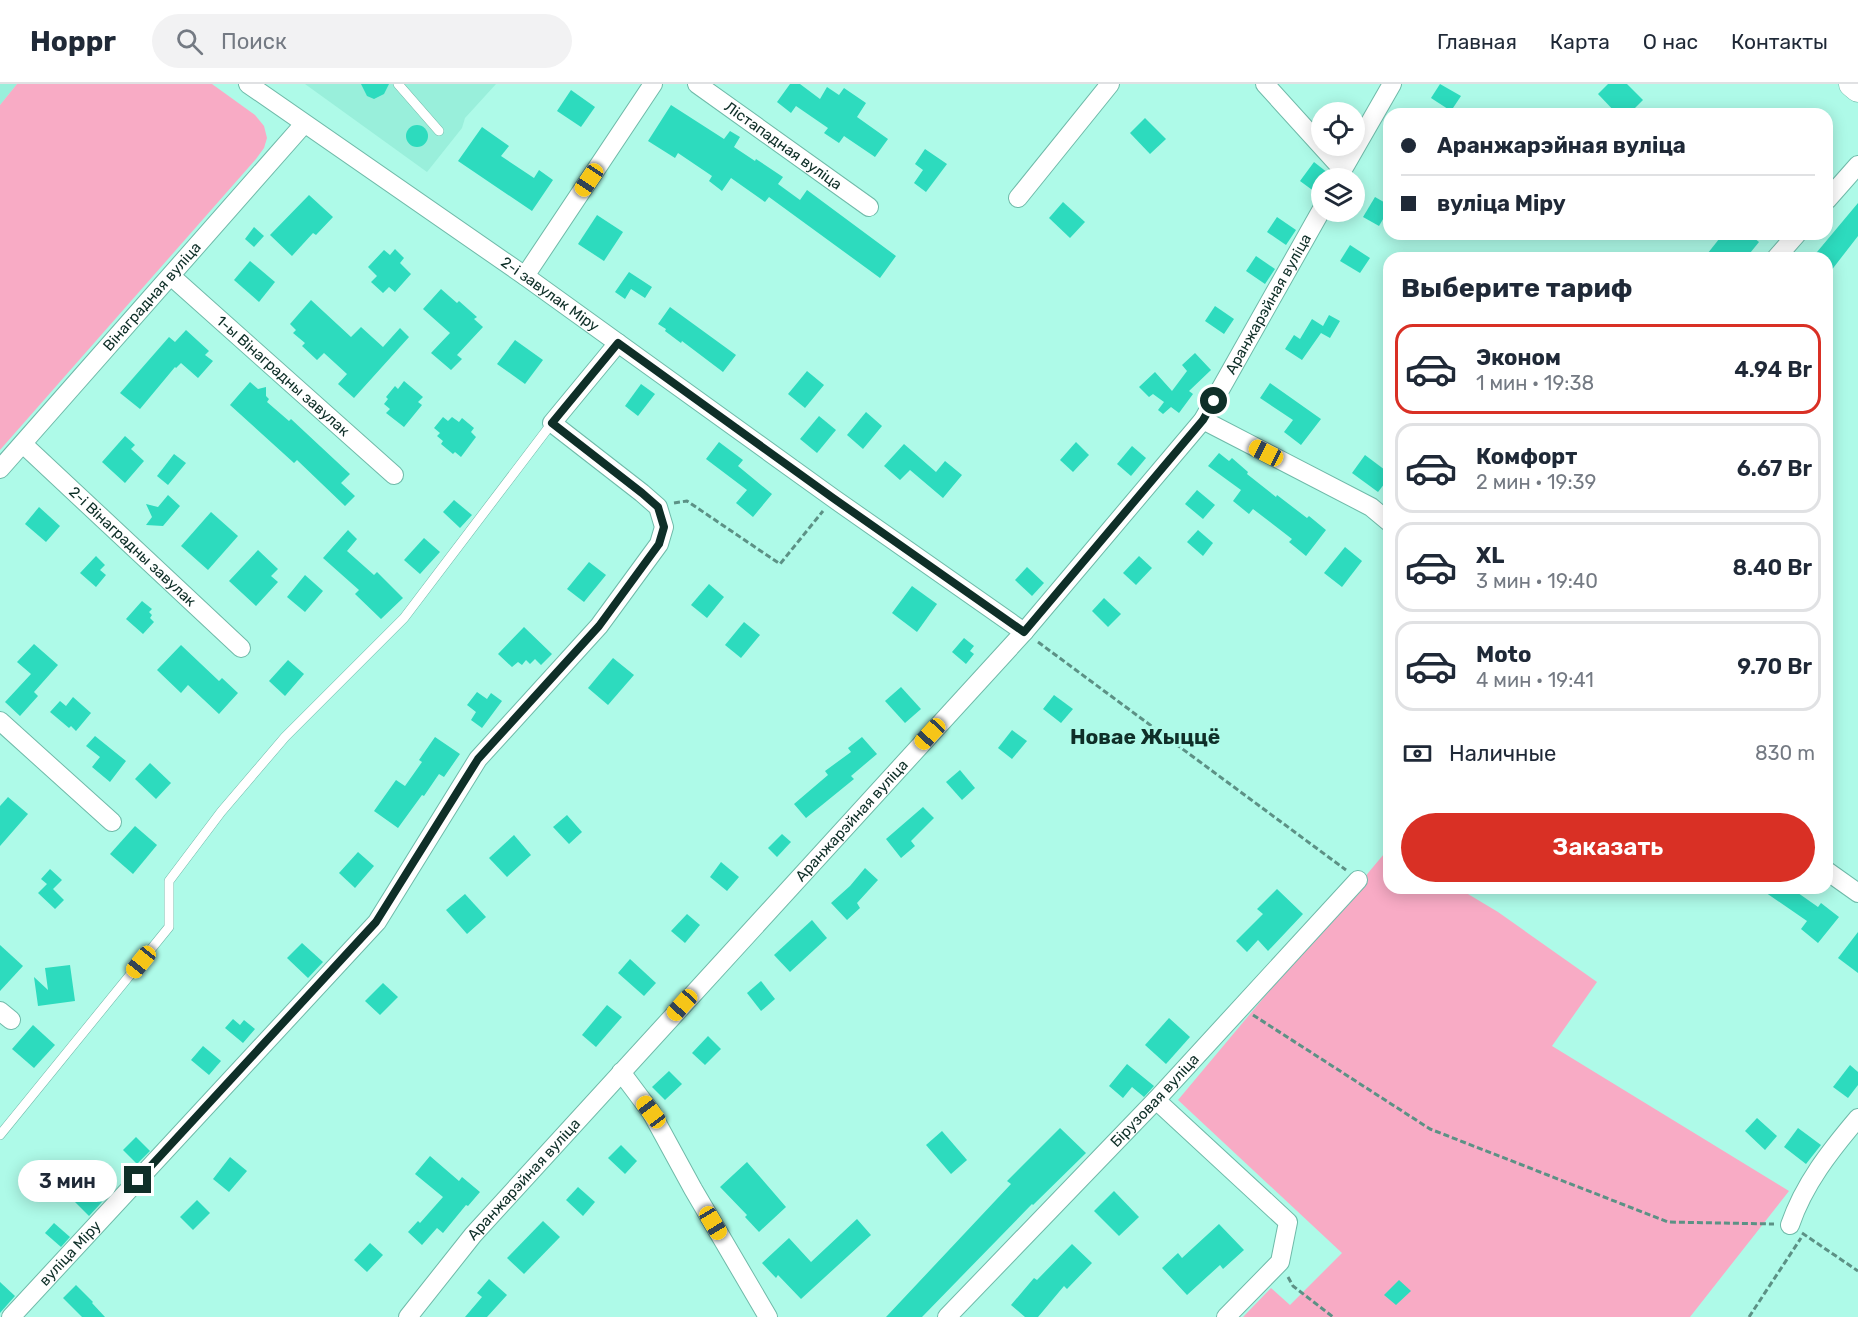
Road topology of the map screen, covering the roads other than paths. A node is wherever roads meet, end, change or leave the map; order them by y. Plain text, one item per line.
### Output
1 (248, 84) edge
2 (398, 84) edge
3 (653, 84) edge
4 (698, 84) edge
5 (1110, 84) edge
6 (1265, 84) edge
7 (1392, 84) edge
8 (1852, 84) edge
9 (1858, 90) edge
10 (304, 124) junction
11 (439, 131) dead end
12 (1858, 165) edge
13 (1336, 168) edge
14 (1344, 168) edge
15 (1833, 193) edge
16 (1018, 198) dead end
17 (869, 207) dead end
18 (1314, 222) edge
19 (1792, 240) edge
20 (1781, 252) edge
21 (171, 276) junction
22 (525, 276) junction
23 (618, 343) junction
24 (1203, 420) junction
25 (552, 423) junction
26 (23, 444) junction
27 (0, 469) edge
28 (394, 475) dead end
29 (1383, 517) edge
30 (1024, 632) junction
31 (241, 648) dead end
32 (0, 721) edge
33 (112, 822) dead end
34 (1833, 875) edge
35 (1358, 880) road end
36 (1858, 893) edge
37 (621, 1072) junction
38 (1156, 1100) junction
39 (1858, 1118) edge
40 (0, 1135) edge
41 (1797, 1229) road end
42 (11, 1317) edge
43 (408, 1317) edge
44 (768, 1317) edge
45 (947, 1317) edge
46 (1226, 1317) edge

1 - 10 street, 2-і завулак Міру
2 - 11 lane
3 - 22 street
4 - 17 street, Лістападная вуліца
5 - 16 street
6 - 13 street
7 - 14 street
8 - 9 street
10 - 21 street, Вінаградная вуліца
10 - 22 street, 2-і завулак Міру
12 - 15 street
18 - 24 street, Аранжарэйная вуліца
19 - 20 street
21 - 26 street, Вінаградная вуліца
21 - 28 street, 1-ы Вінаградны завулак
22 - 23 street, 2-і завулак Міру
23 - 25 street
23 - 30 street, 2-і завулак Міру
24 - 29 street
24 - 30 street, Аранжарэйная вуліца
25 - 40 lane
25 - 42 street, вуліца Міру
26 - 27 street, Вінаградная вуліца
26 - 31 street, 2-і Вінаградны завулак
30 - 37 street, Аранжарэйная вуліца
32 - 33 street
34 - 36 street
35 - 38 street, Бірузовая вуліца
37 - 43 street, Аранжарэйная вуліца
37 - 44 street
38 - 45 street, Бірузовая вуліца
38 - 46 street
39 - 41 street

